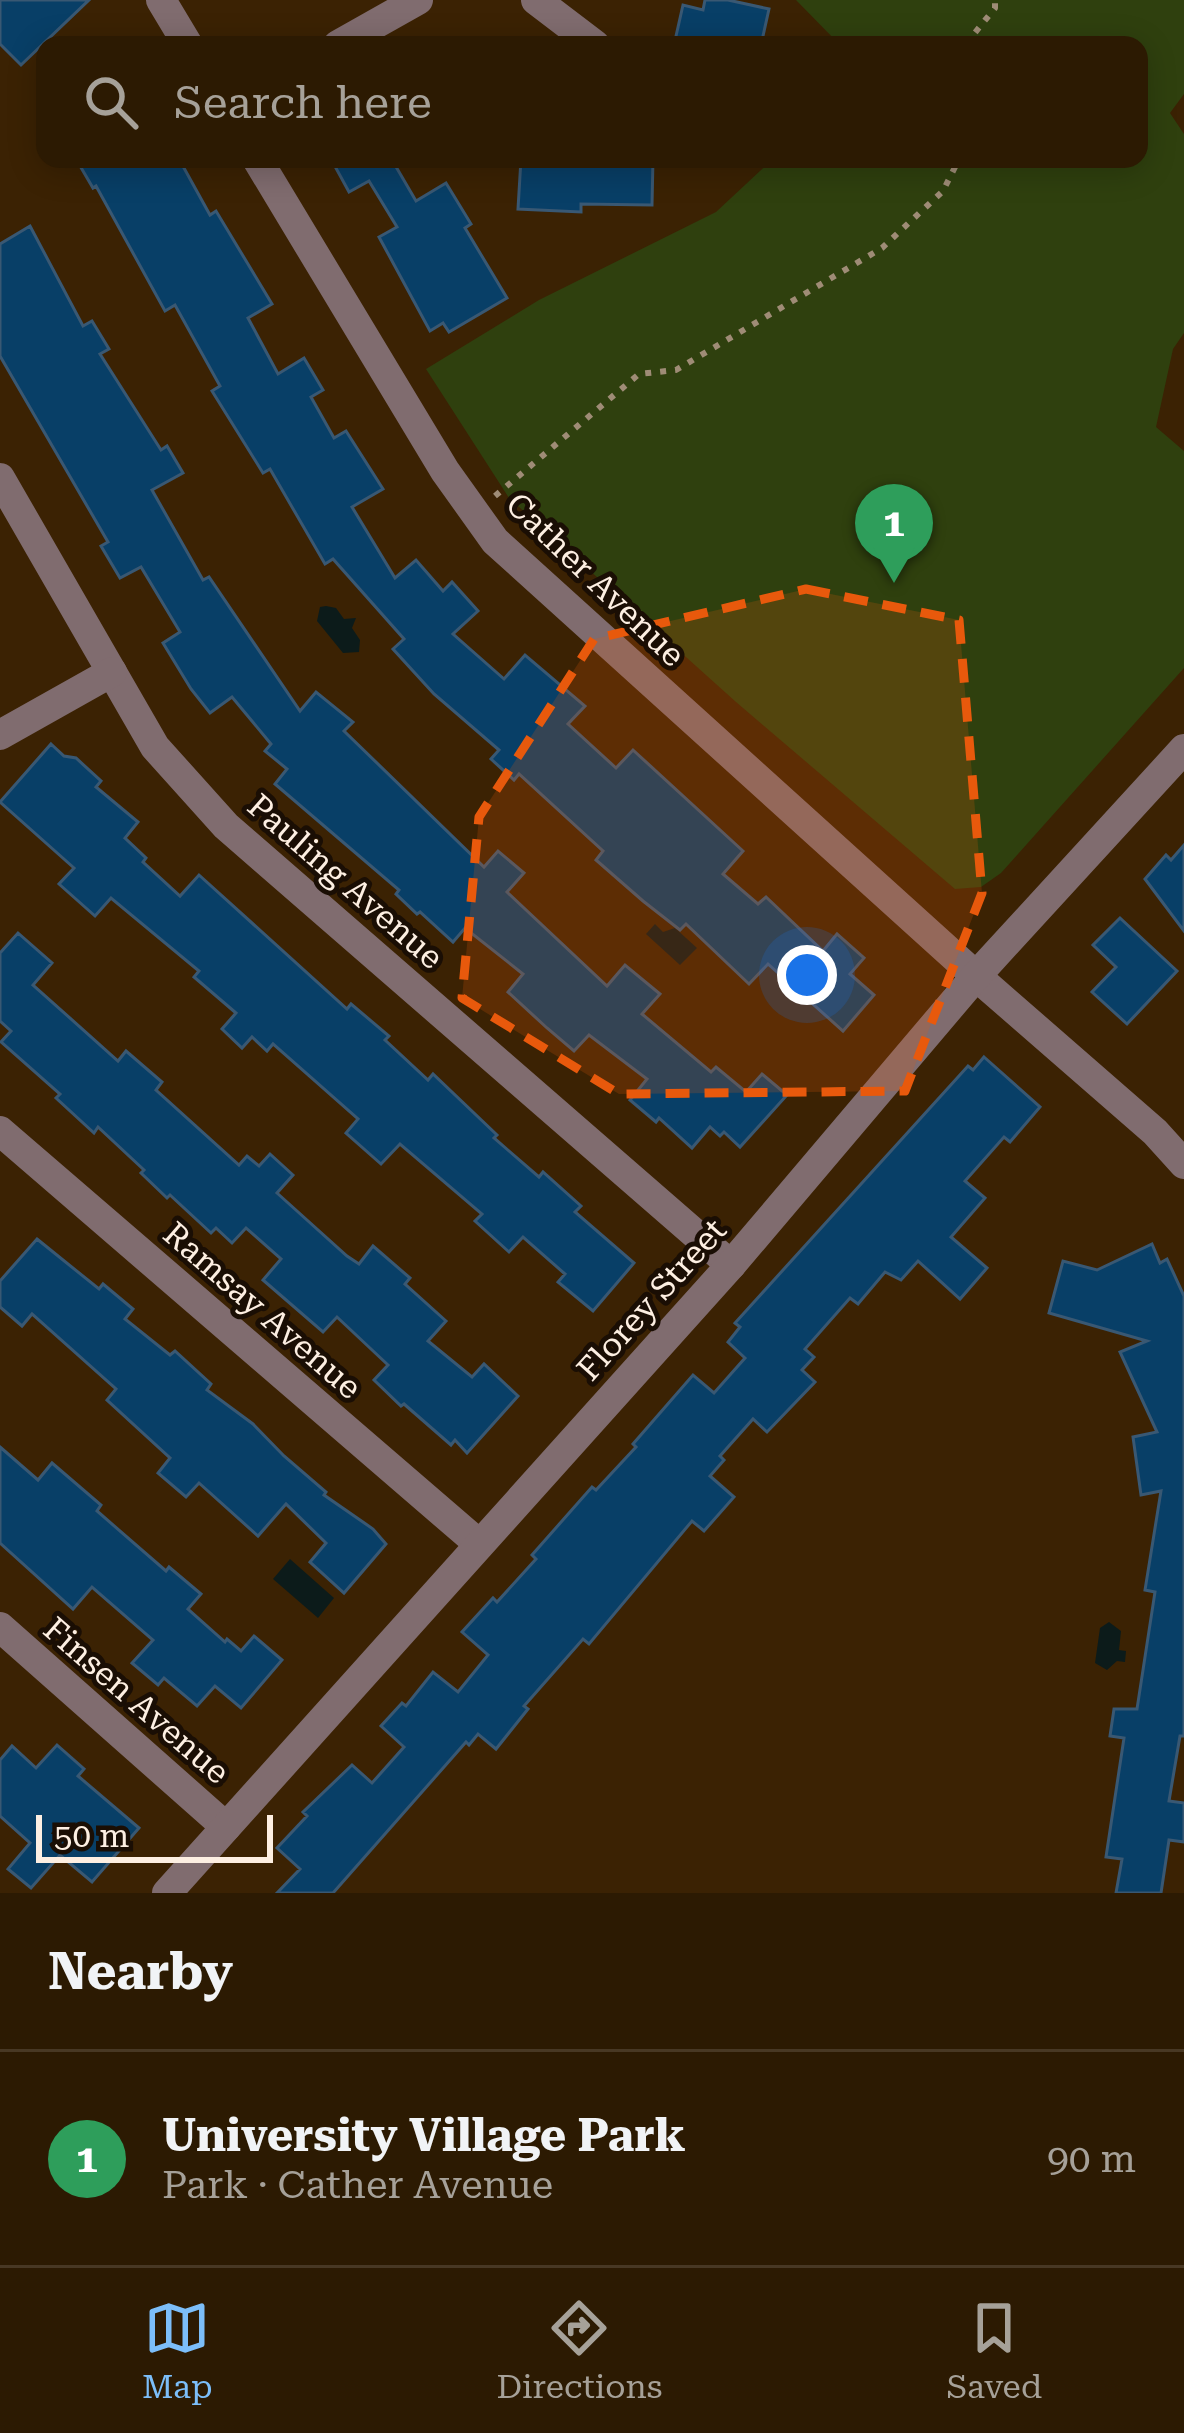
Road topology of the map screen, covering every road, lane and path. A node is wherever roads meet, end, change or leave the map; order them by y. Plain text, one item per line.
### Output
1 (161, 0) edge
2 (418, 0) edge
3 (536, 0) edge
4 (995, 0) edge
5 (183, 36) edge
6 (354, 36) edge
7 (584, 36) edge
8 (972, 36) edge
9 (262, 168) edge
10 (954, 168) edge
11 (0, 478) edge
12 (475, 513) junction
13 (112, 672) junction
14 (0, 735) edge
15 (1184, 749) edge
16 (976, 976) junction
17 (0, 1130) edge
18 (1184, 1164) edge
19 (731, 1265) junction
20 (479, 1544) junction
21 (0, 1628) edge
22 (226, 1827) junction
23 (167, 1893) edge

1 - 5 street
2 - 6 street
3 - 7 street
4 - 8 path
9 - 12 street, Cather Avenue
10 - 12 path
11 - 13 street, Pauling Avenue
12 - 16 street, Cather Avenue
13 - 14 street
13 - 19 street, Pauling Avenue
15 - 16 street, Florey Street
16 - 18 street, Cather Avenue
16 - 19 street, Florey Street
17 - 20 street, Ramsay Avenue
19 - 20 street, Florey Street
20 - 22 street, Florey Street
21 - 22 street, Finsen Avenue
22 - 23 street, Florey Street

